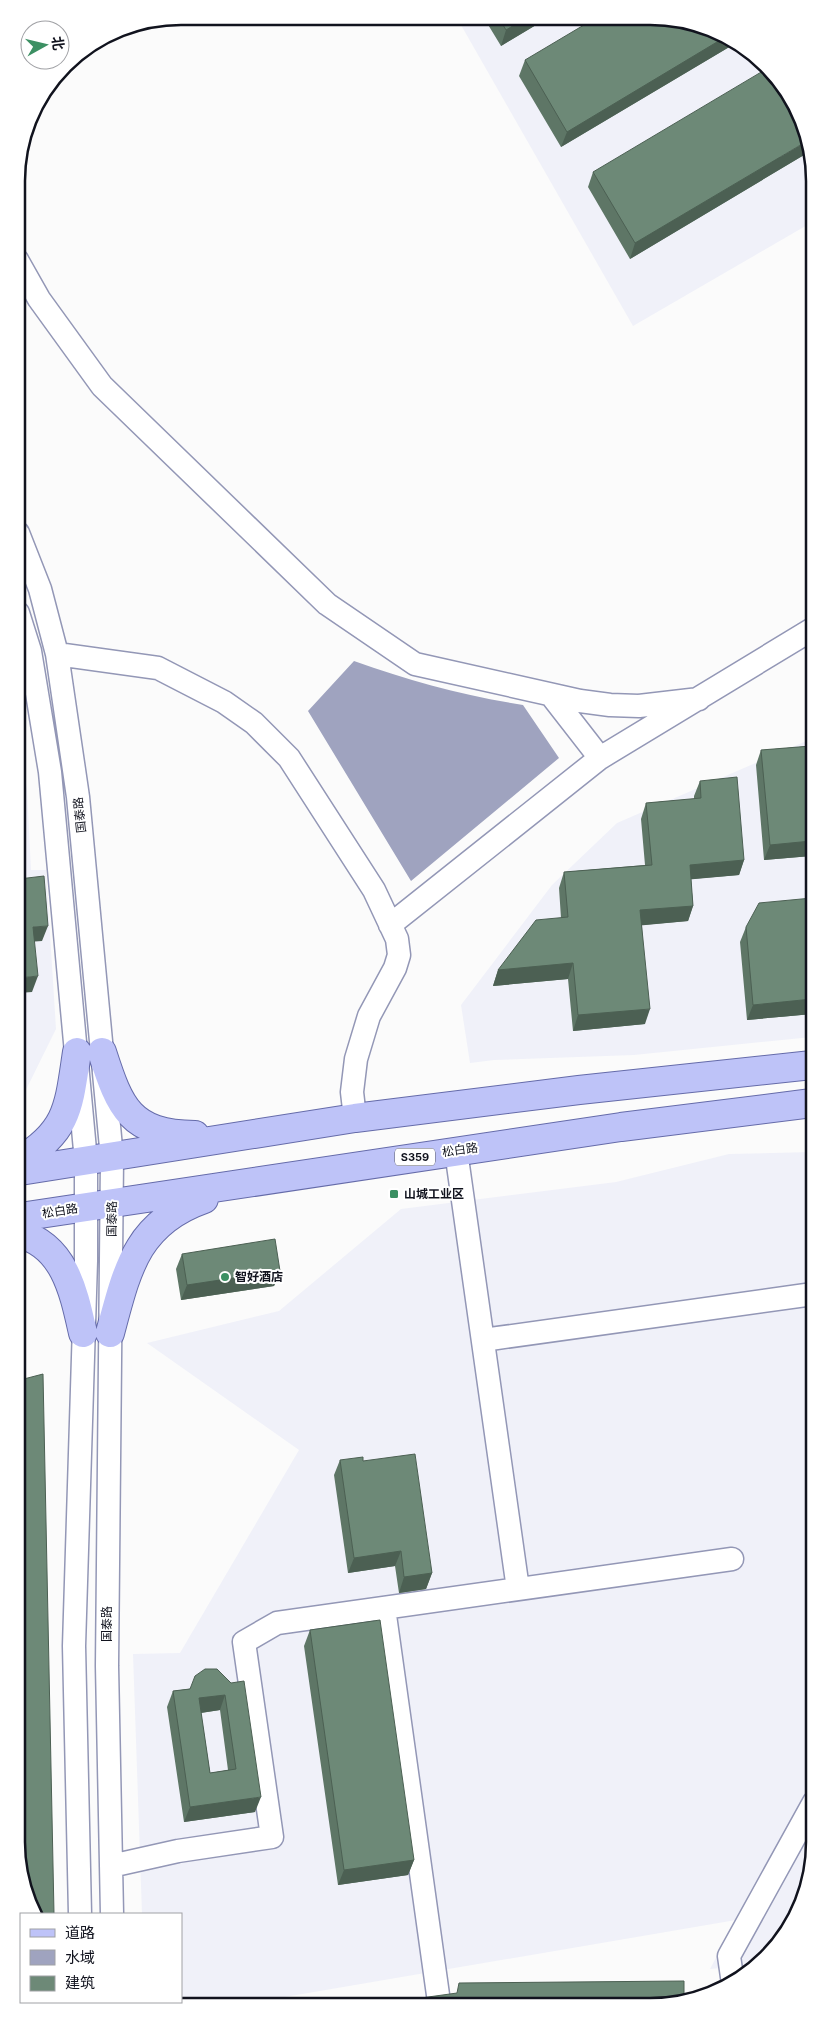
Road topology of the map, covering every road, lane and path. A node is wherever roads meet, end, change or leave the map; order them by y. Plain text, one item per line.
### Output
1 (25, 274) edge
2 (25, 551) edge
3 (806, 633) edge
4 (25, 635) edge
5 (57, 654) junction
6 (551, 695) junction
7 (699, 699) junction
8 (600, 758) junction
9 (390, 925) junction
10 (90, 1052) junction
11 (806, 1066) edge
12 (806, 1104) edge
13 (355, 1118) junction
14 (262, 1133) junction
15 (456, 1151) junction
16 (25, 1157) edge
17 (99, 1159) junction
18 (25, 1170) edge
19 (250, 1182) junction
20 (100, 1205) junction
21 (25, 1216) edge
22 (25, 1237) edge
23 (806, 1295) edge
24 (83, 1332) junction
25 (110, 1332) junction
26 (483, 1340) junction
27 (732, 1559) dead end
28 (518, 1589) junction
29 (384, 1608) junction
30 (806, 1816) edge
31 (111, 1866) junction
32 (80, 1913) edge
33 (112, 1913) edge
34 (732, 1975) edge
35 (438, 1998) edge

1 - 6 street
2 - 5 street, 国泰路
3 - 7 street
4 - 10 street, 国泰路
5 - 9 street
5 - 10 street, 国泰路
6 - 7 street
6 - 8 street
7 - 8 street
8 - 9 street
9 - 13 street
10 - 14 main road
10 - 16 main road
10 - 17 street, 国泰路
11 - 13 main road
12 - 15 main road, 松白路 / S359
13 - 14 main road
14 - 17 main road
15 - 19 main road, 松白路 / S359
15 - 26 street
17 - 18 main road
17 - 20 street, 国泰路
19 - 20 main road, 松白路 / S359
19 - 25 main road
20 - 21 main road, 松白路 / S359
20 - 24 street, 国泰路
20 - 25 street, 国泰路
22 - 24 main road
23 - 26 street
24 - 32 street, 国泰路
25 - 31 street, 国泰路
26 - 28 street
27 - 28 street
28 - 29 street
29 - 31 street
29 - 35 street
30 - 34 street
31 - 33 street, 国泰路

